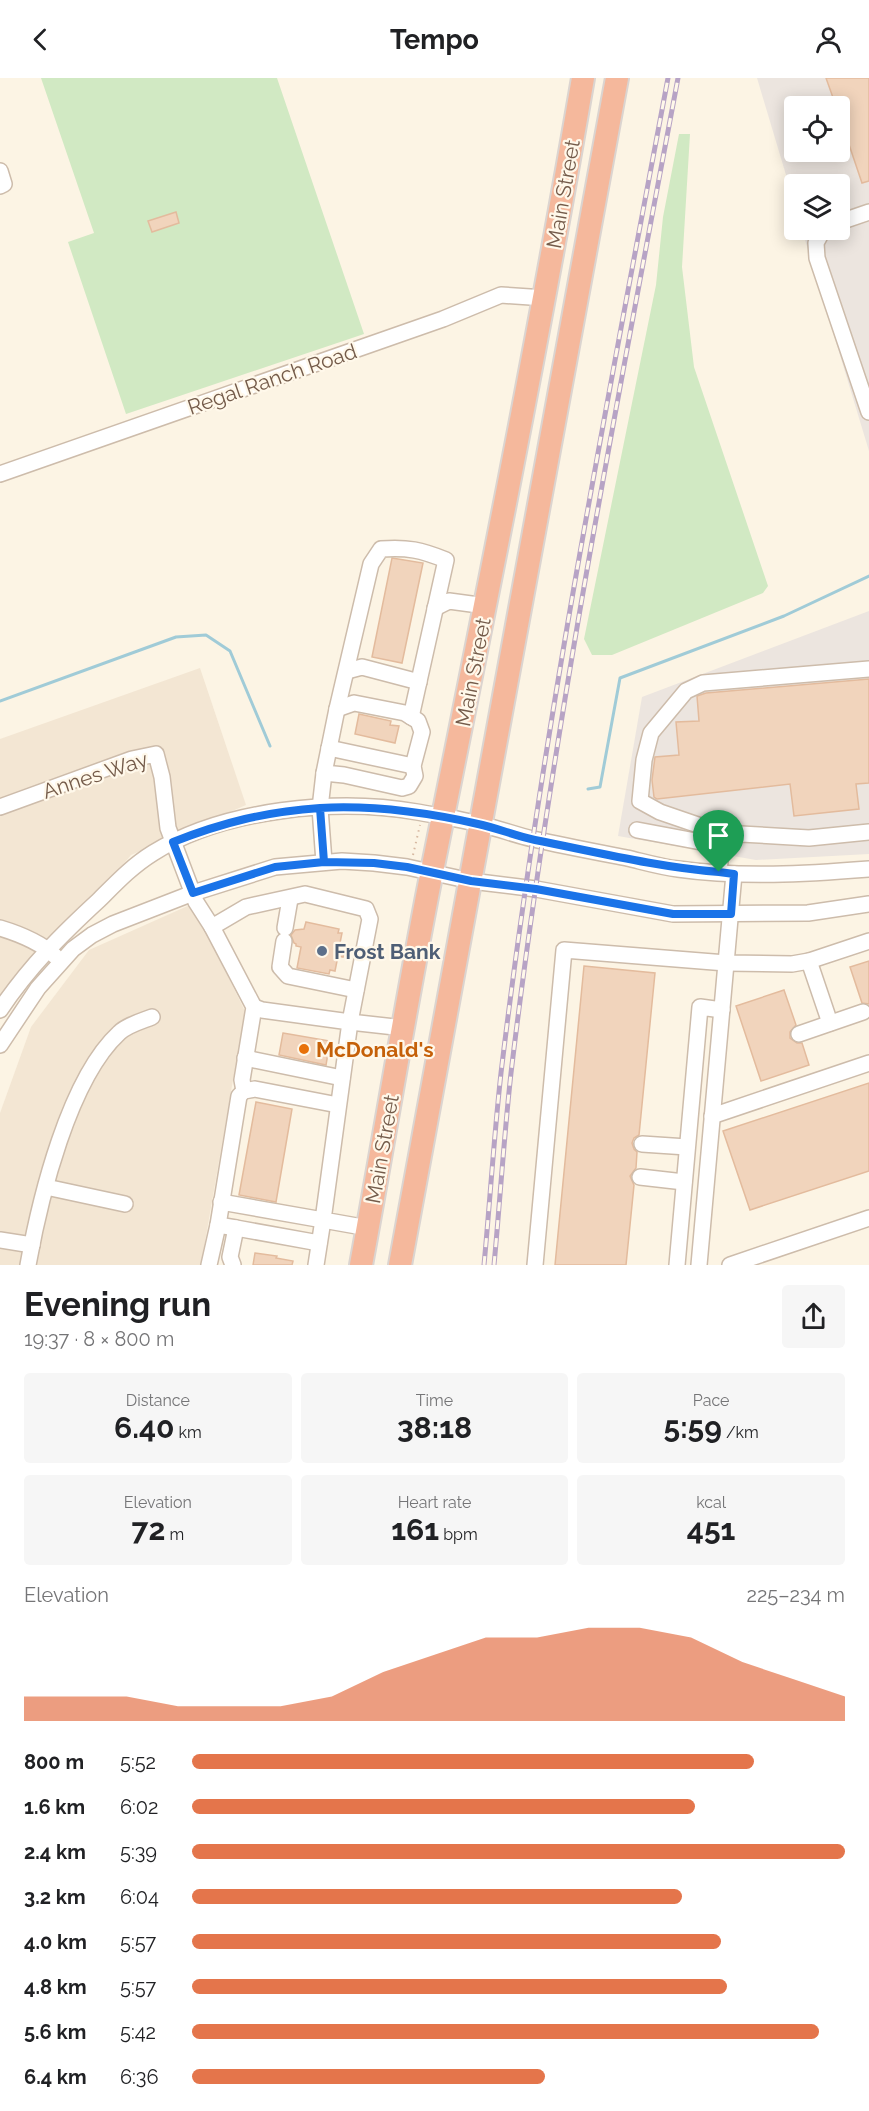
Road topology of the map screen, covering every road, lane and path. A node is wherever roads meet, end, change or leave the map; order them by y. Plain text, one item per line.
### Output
1 (583, 78) edge
2 (617, 78) edge
3 (869, 212) edge
4 (850, 219) edge
5 (817, 240) edge
6 (545, 298) junction
7 (869, 412) edge
8 (0, 474) edge
9 (486, 606) junction
10 (435, 608) junction
11 (869, 669) edge
12 (347, 670) junction
13 (419, 682) junction
14 (336, 710) junction
15 (411, 717) junction
16 (329, 748) junction
17 (413, 766) junction
18 (324, 773) junction
19 (0, 807) edge
20 (320, 808) junction
21 (444, 817) junction
22 (421, 822) dead end
23 (480, 824) junction
24 (637, 830) dead end
25 (869, 832) edge
26 (730, 836) junction
27 (173, 842) junction
28 (719, 849) junction
29 (413, 859) dead end
30 (324, 862) junction
31 (869, 869) edge
32 (432, 873) junction
33 (727, 873) junction
34 (471, 881) junction
35 (193, 893) junction
36 (290, 899) junction
37 (869, 904) edge
38 (731, 914) junction
39 (212, 927) junction
40 (0, 928) edge
41 (869, 941) edge
42 (47, 949) junction
43 (62, 962) junction
44 (809, 962) junction
45 (726, 963) junction
46 (356, 990) junction
47 (254, 1007) junction
48 (0, 1010) edge
49 (722, 1010) junction
50 (863, 1012) dead end
51 (152, 1017) dead end
52 (350, 1022) junction
53 (830, 1023) junction
54 (404, 1028) junction
55 (799, 1034) dead end
56 (0, 1045) edge
57 (245, 1058) junction
58 (869, 1064) edge
59 (342, 1078) junction
60 (244, 1091) junction
61 (339, 1105) junction
62 (712, 1116) junction
63 (642, 1144) dead end
64 (687, 1147) junction
65 (640, 1177) dead end
66 (684, 1182) junction
67 (46, 1187) junction
68 (221, 1202) junction
69 (125, 1204) dead end
70 (869, 1218) edge
71 (323, 1220) junction
72 (218, 1225) junction
73 (236, 1228) junction
74 (368, 1228) junction
75 (0, 1240) edge
76 (319, 1243) junction
77 (32, 1245) junction
78 (700, 1248) junction
79 (677, 1257) edge
80 (28, 1265) edge
81 (209, 1265) edge
82 (233, 1265) edge
83 (316, 1265) edge
84 (361, 1265) edge
85 (400, 1265) edge
86 (535, 1265) edge
87 (699, 1265) edge
88 (730, 1265) edge

1 - 6 highway, Main Street
2 - 23 highway, Main Street
3 - 4 street
5 - 7 street
6 - 8 street, Regal Ranch Road
6 - 9 highway, Main Street
9 - 10 street
9 - 21 highway, Main Street
10 - 12 street
10 - 13 street
11 - 26 street
12 - 13 street
12 - 14 street
13 - 15 street
14 - 15 street
14 - 16 street
15 - 17 street
16 - 17 street
16 - 18 street
17 - 18 street
18 - 20 street
19 - 27 street, Annes Way
20 - 21 street
20 - 27 street
20 - 30 street
21 - 23 street
21 - 32 highway, Main Street
22 - 29 path
23 - 33 street
23 - 34 highway, Main Street
24 - 28 street
25 - 26 street
26 - 28 street
27 - 35 street, Annes Way
27 - 42 street
28 - 33 street
30 - 32 street
30 - 35 street
31 - 33 street
32 - 34 street
32 - 54 highway, Main Street
33 - 38 street
34 - 38 street
34 - 85 highway, Main Street
35 - 39 street, Annes Way
35 - 43 street
36 - 39 street
36 - 46 street
36 - 46 street
37 - 38 street
38 - 45 street
39 - 47 street, Annes Way
40 - 42 street
41 - 44 street
42 - 43 street
42 - 48 street
43 - 56 street
44 - 45 street
44 - 53 street
45 - 49 street
45 - 86 street
46 - 52 street
47 - 52 street
47 - 57 street
49 - 62 street
49 - 64 street
50 - 53 street
51 - 67 street
52 - 54 street
52 - 59 street
53 - 55 street
54 - 74 highway, Main Street
57 - 59 street
57 - 60 street
58 - 62 street
59 - 61 street
60 - 61 street
60 - 68 street
61 - 71 street
62 - 78 street
63 - 64 street
64 - 66 street
65 - 66 street
66 - 79 street
67 - 69 street
67 - 77 street
68 - 71 street
68 - 72 street
70 - 88 street
71 - 74 street
71 - 76 street
72 - 73 street
72 - 81 street
73 - 76 street
73 - 82 street
74 - 84 highway, Main Street
75 - 77 street
76 - 83 street
77 - 80 street
78 - 79 street
78 - 87 street

